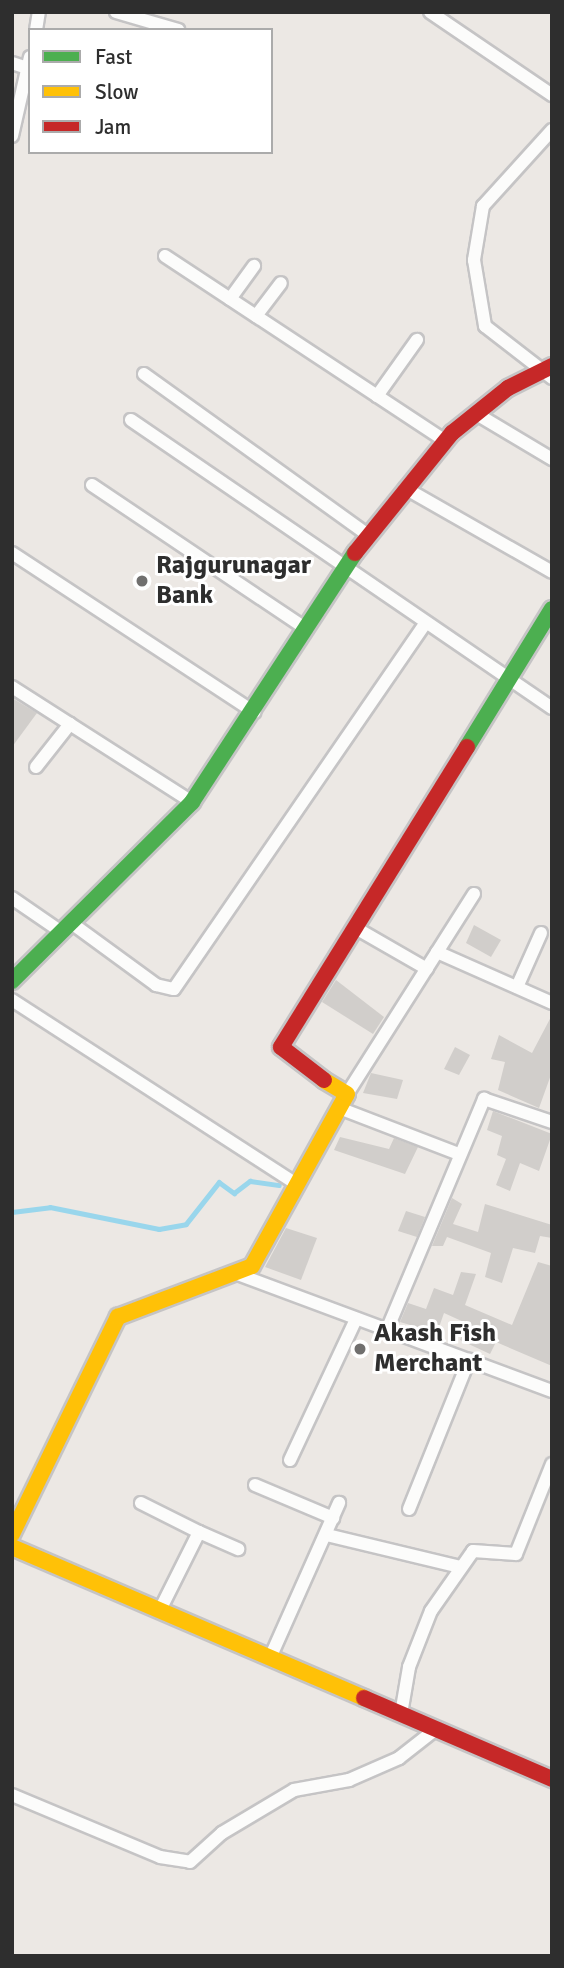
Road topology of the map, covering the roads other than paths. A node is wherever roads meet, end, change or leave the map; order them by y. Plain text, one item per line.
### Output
1 (116, 12) edge
2 (430, 12) edge
3 (171, 28) edge
4 (28, 67) edge
5 (552, 95) edge
6 (552, 130) edge
7 (12, 136) edge
8 (165, 256) dead end
9 (254, 266) dead end
10 (281, 283) dead end
11 (230, 299) junction
12 (256, 316) junction
13 (417, 340) dead end
14 (548, 372) edge
15 (144, 374) dead end
16 (377, 396) junction
17 (475, 412) junction
18 (131, 421) dead end
19 (446, 441) junction
20 (552, 458) edge
21 (92, 485) dead end
22 (405, 488) junction
23 (368, 535) junction
24 (12, 553) edge
25 (344, 567) junction
26 (552, 572) edge
27 (552, 609) edge
28 (426, 623) junction
29 (305, 628) junction
30 (508, 678) junction
31 (12, 687) edge
32 (552, 708) edge
33 (254, 712) junction
34 (70, 723) junction
35 (36, 767) dead end
36 (192, 802) junction
37 (474, 894) dead end
38 (12, 898) edge
39 (65, 926) junction
40 (354, 926) junction
41 (541, 933) dead end
42 (438, 952) junction
43 (427, 969) junction
44 (12, 981) edge
45 (517, 987) junction
46 (12, 1000) edge
47 (552, 1003) edge
48 (343, 1101) junction
49 (552, 1122) edge
50 (459, 1154) junction
51 (293, 1182) junction
52 (240, 1275) junction
53 (356, 1319) junction
54 (387, 1330) junction
55 (469, 1360) junction
56 (552, 1391) edge
57 (290, 1460) dead end
58 (552, 1464) edge
59 (255, 1485) dead end
60 (141, 1503) dead end
61 (340, 1503) dead end
62 (408, 1509) dead end
63 (334, 1518) junction
64 (199, 1532) junction
65 (12, 1534) edge
66 (327, 1535) junction
67 (12, 1547) edge
68 (238, 1549) dead end
69 (460, 1567) junction
70 (160, 1611) junction
71 (270, 1658) junction
72 (401, 1714) junction
73 (436, 1729) junction
74 (552, 1779) edge
75 (12, 1796) edge

1 - 3 street
2 - 5 street
4 - 7 street
6 - 14 street
8 - 11 street
9 - 11 street
10 - 12 street
11 - 12 street
12 - 16 street
13 - 16 street
14 - 17 street
15 - 23 street
16 - 19 street
17 - 19 street
17 - 20 street
18 - 25 street
19 - 22 street
21 - 29 street
22 - 23 street
22 - 26 street
23 - 25 street
24 - 33 street
25 - 28 street
25 - 29 street
27 - 30 street
28 - 30 street
28 - 39 street
29 - 33 street
30 - 32 street
30 - 40 street
31 - 34 street
33 - 36 street
34 - 35 street
34 - 36 street
36 - 39 street
37 - 42 street
38 - 39 street
39 - 44 street
40 - 43 street
40 - 48 street
41 - 45 street
42 - 43 street
42 - 45 street
43 - 48 street
45 - 47 street
46 - 51 street
48 - 50 street
48 - 51 street
49 - 50 street
50 - 54 street
51 - 52 street
52 - 53 street
52 - 65 street
53 - 54 street
53 - 57 street
54 - 55 street
55 - 56 street
55 - 62 street
58 - 69 street
59 - 63 street
60 - 64 street
61 - 63 street
63 - 66 street
64 - 68 street
64 - 70 street
66 - 69 street
66 - 71 street
67 - 70 street
69 - 72 street
70 - 71 street
71 - 72 street
72 - 73 street
73 - 74 street
73 - 75 street

